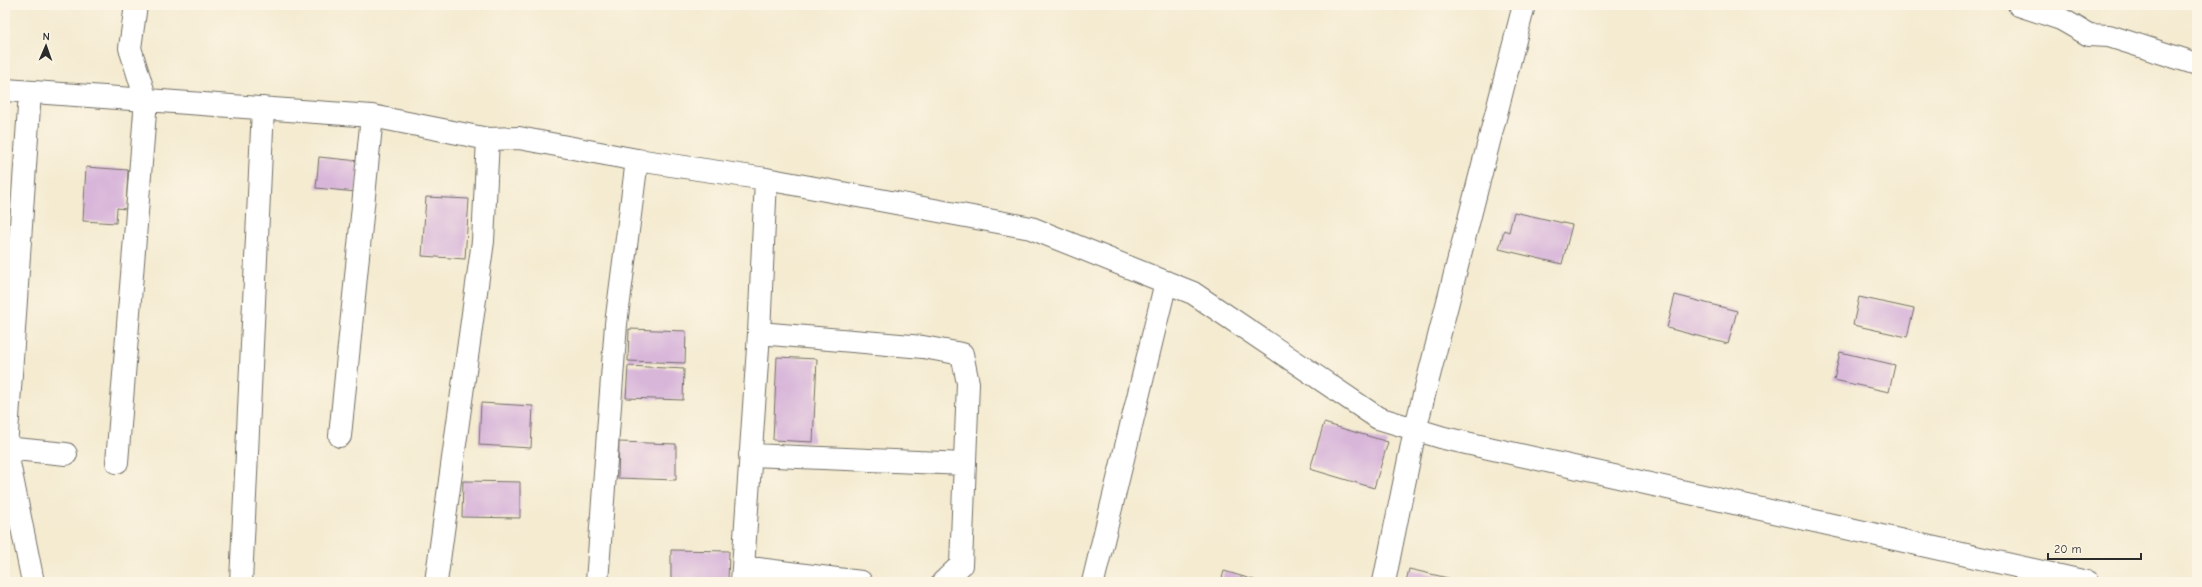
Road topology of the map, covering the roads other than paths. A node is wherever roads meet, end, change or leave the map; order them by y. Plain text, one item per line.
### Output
1 (136, 5) edge
2 (1524, 5) edge
3 (2019, 5) edge
4 (2197, 64) edge
5 (5, 90) edge
6 (30, 92) junction
7 (146, 100) junction
8 (263, 108) junction
9 (372, 116) junction
10 (488, 139) junction
11 (637, 160) junction
12 (766, 179) junction
13 (1166, 282) junction
14 (759, 333) junction
15 (1415, 430) junction
16 (340, 436) dead end
17 (5, 448) edge
18 (66, 454) dead end
19 (750, 456) junction
20 (117, 462) dead end
21 (965, 464) junction
22 (743, 575) edge
23 (33, 582) edge
24 (241, 582) edge
25 (436, 582) edge
26 (597, 582) edge
27 (861, 582) edge
28 (943, 582) edge
29 (1093, 582) edge
30 (1384, 582) edge
31 (2087, 582) edge

1 - 7 street
2 - 15 street
3 - 4 street
5 - 6 street
6 - 7 street
6 - 17 street
7 - 8 street
7 - 20 street
8 - 9 street
8 - 24 street
9 - 10 street
9 - 16 street
10 - 11 street
10 - 25 street
11 - 12 street
11 - 26 street
12 - 13 street
12 - 14 street
13 - 15 street
13 - 29 street
14 - 19 street
14 - 21 street
15 - 30 street
15 - 31 street
17 - 18 street
17 - 23 street
19 - 21 street
19 - 22 street
21 - 28 street
22 - 27 street

